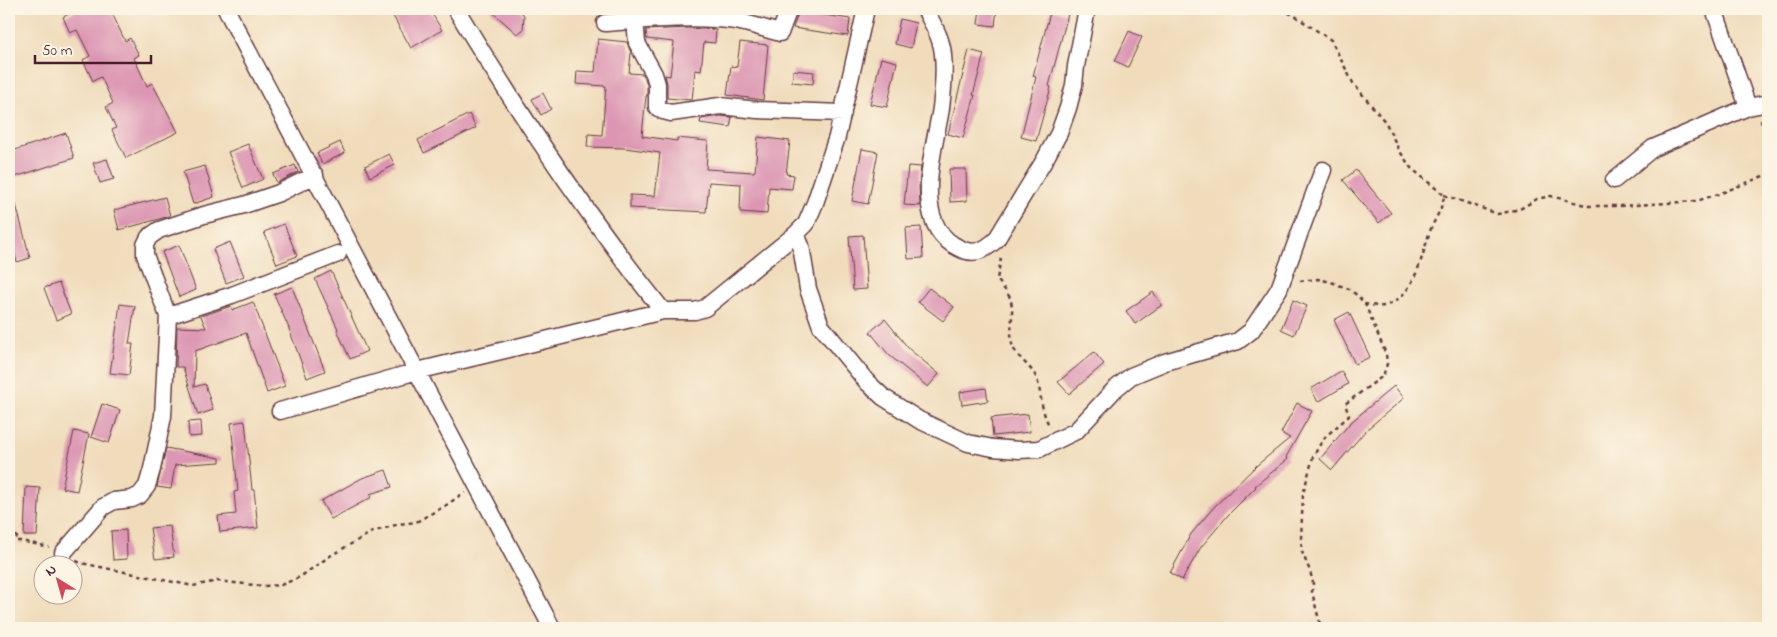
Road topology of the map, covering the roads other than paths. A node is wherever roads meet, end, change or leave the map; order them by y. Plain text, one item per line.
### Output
1 (226, 9) edge
2 (456, 9) edge
3 (789, 9) edge
4 (866, 9) edge
5 (925, 9) edge
6 (1087, 9) edge
7 (1714, 9) edge
8 (635, 20) junction
9 (605, 23) dead end
10 (1768, 103) edge
11 (1748, 107) junction
12 (843, 113) junction
13 (1323, 170) dead end
14 (315, 175) junction
15 (1614, 180) dead end
16 (796, 234) junction
17 (338, 254) dead end
18 (663, 311) junction
19 (168, 316) junction
20 (418, 371) junction
21 (280, 411) dead end
22 (63, 553) road end
23 (552, 628) edge

1 - 14 street
2 - 18 street
3 - 8 street
4 - 12 street
5 - 6 street
7 - 11 street
8 - 9 street
8 - 12 street
10 - 11 street
11 - 15 street
12 - 16 street
13 - 16 street
14 - 19 street
14 - 20 street
16 - 18 street
17 - 19 street
18 - 20 street
19 - 22 street
20 - 21 street
20 - 23 street

